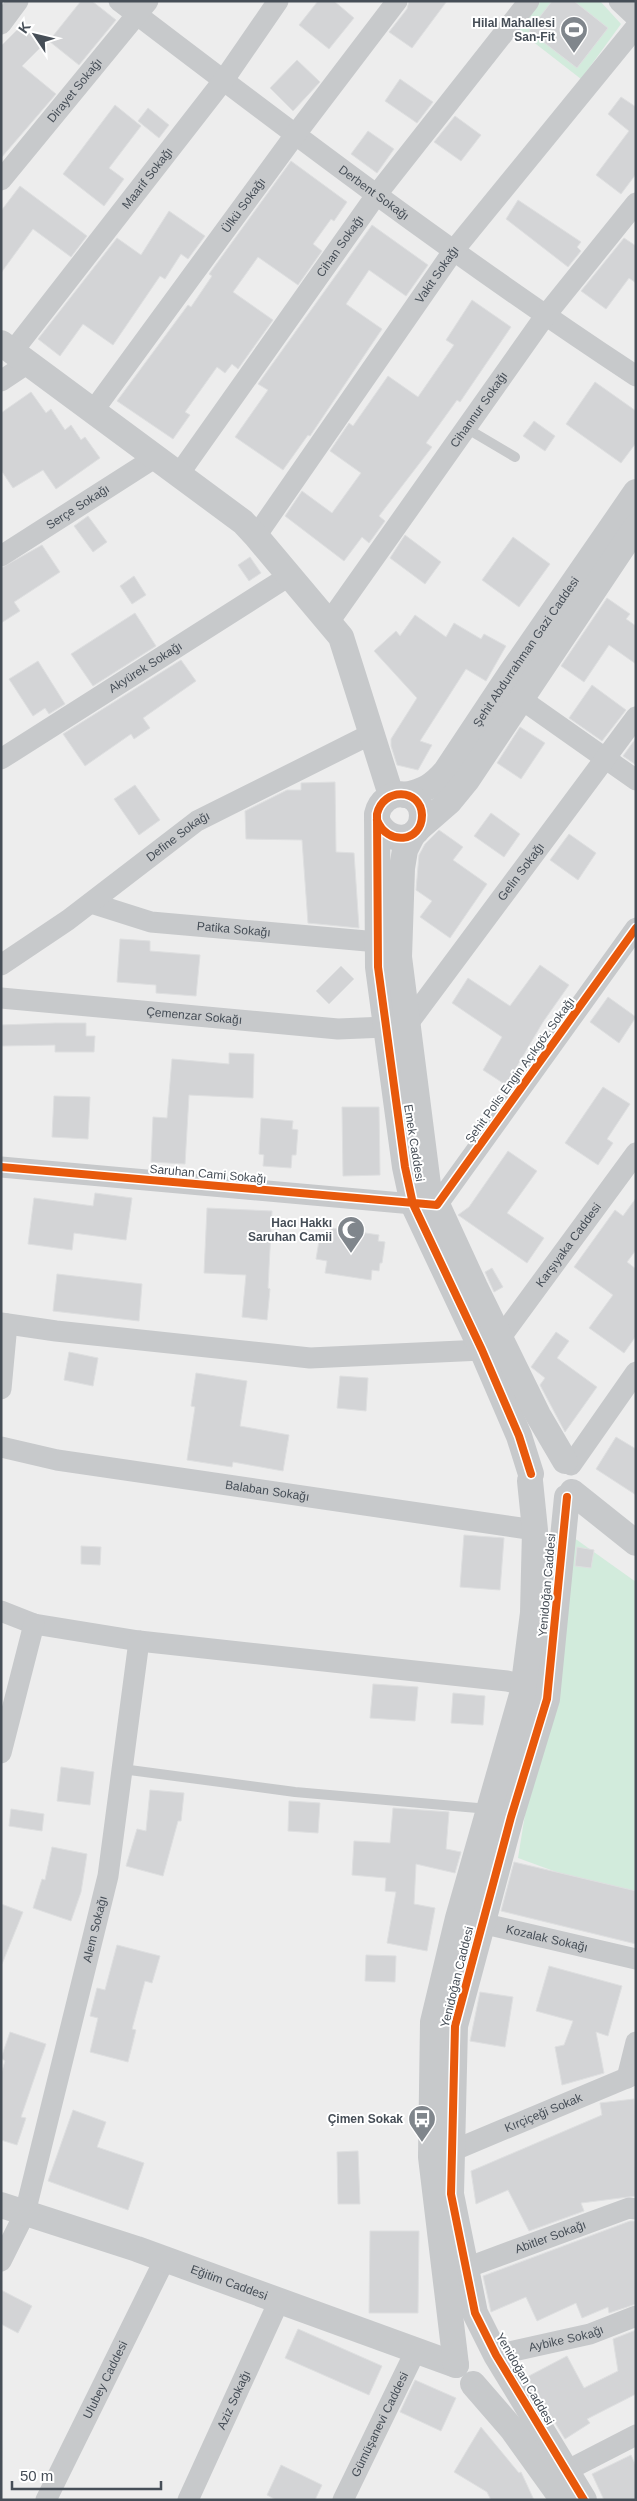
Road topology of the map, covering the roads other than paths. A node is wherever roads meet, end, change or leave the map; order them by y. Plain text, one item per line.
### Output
1 (18, 1) edge
2 (119, 1) edge
3 (278, 1) edge
4 (397, 1) edge
5 (529, 1) edge
6 (619, 1) edge
7 (142, 8) edge
8 (636, 17) edge
9 (1, 24) edge
10 (636, 27) edge
11 (223, 81) junction
12 (295, 135) junction
13 (1, 180) edge
14 (377, 194) junction
15 (636, 203) edge
16 (454, 250) junction
17 (545, 316) junction
18 (14, 352) edge
19 (636, 376) edge
20 (1, 381) edge
21 (93, 410) junction
22 (466, 428) junction
23 (156, 457) junction
24 (516, 457) dead end
25 (178, 474) junction
26 (636, 492) edge
27 (636, 527) edge
28 (256, 536) junction
29 (1, 556) edge
30 (289, 576) junction
31 (329, 622) junction
32 (521, 699) junction
33 (636, 717) edge
34 (371, 734) junction
35 (606, 758) junction
36 (1, 759) edge
37 (636, 780) edge
38 (398, 795) junction
39 (377, 820) junction
40 (415, 832) junction
41 (91, 903) junction
42 (636, 928) edge
43 (378, 942) junction
44 (1, 965) edge
45 (1, 998) edge
46 (397, 1026) junction
47 (636, 1153) edge
48 (1, 1166) edge
49 (425, 1205) junction
50 (4, 1323) edge
51 (492, 1343) junction
52 (636, 1372) edge
53 (1, 1389) edge
54 (1, 1447) edge
55 (568, 1463) junction
56 (531, 1478) junction
57 (570, 1495) junction
58 (535, 1530) junction
59 (636, 1543) edge
60 (1, 1611) edge
61 (34, 1624) junction
62 (139, 1641) junction
63 (524, 1685) junction
64 (1, 1753) edge
65 (122, 1769) junction
66 (490, 1809) junction
67 (470, 1920) junction
68 (636, 1959) edge
69 (636, 2042) edge
70 (631, 2076) edge
71 (441, 2154) junction
72 (13, 2209) edge
73 (636, 2209) edge
74 (165, 2259) junction
75 (1, 2261) edge
76 (466, 2268) junction
77 (280, 2301) junction
78 (636, 2316) edge
79 (416, 2350) junction
80 (496, 2355) junction
81 (456, 2365) junction
82 (473, 2384) junction
83 (636, 2435) edge
84 (566, 2471) junction
85 (46, 2500) edge
86 (188, 2500) edge
87 (343, 2500) edge
88 (563, 2500) edge
89 (584, 2500) edge

1 - 9 street
2 - 7 street, Derbent Sokağı
3 - 11 street, Maarif Sokağı
4 - 12 street, Ülkü Sokağı
5 - 14 street, Cihan Sokağı
6 - 8 street
7 - 11 street, Derbent Sokağı
7 - 13 street, Dirayet Sokağı
10 - 16 street, Vakit Sokağı
11 - 12 street, Derbent Sokağı
11 - 18 street, Maarif Sokağı
12 - 14 street, Derbent Sokağı
12 - 21 street, Ülkü Sokağı
14 - 16 street, Derbent Sokağı
14 - 25 street, Cihan Sokağı
15 - 17 street, Cihannur Sokağı
16 - 17 street, Derbent Sokağı
16 - 28 street, Vakit Sokağı
17 - 19 street, Derbent Sokağı
17 - 22 street, Cihannur Sokağı
18 - 20 street, Maarif Sokağı
18 - 21 street
21 - 23 street
22 - 24 lane
22 - 31 street, Cihannur Sokağı
23 - 25 street
23 - 29 street, Serçe Sokağı
25 - 28 street
26 - 38 street, Şehit Abdurrahman Gazi Caddesi
27 - 32 street, Şehit Abdurrahman Gazi Caddesi
28 - 30 street
30 - 31 street
30 - 36 street, Akyürek Sokağı
31 - 34 street
32 - 35 street
32 - 40 street, Şehit Abdurrahman Gazi Caddesi
33 - 35 street, Gelin Sokağı
34 - 38 street
34 - 41 street, Define Sokağı
35 - 37 street
35 - 46 street, Gelin Sokağı
38 - 39 street
38 - 40 street
39 - 40 street
39 - 43 street, Emek Caddesi
40 - 46 street, Emek Caddesi
41 - 43 street, Patika Sokağı
41 - 44 street, Define Sokağı
42 - 49 street, Şehit Polis Engin Açıkgöz Sokağı
43 - 46 street, Emek Caddesi
45 - 46 street, Çemenzar Sokağı
46 - 49 street, Emek Caddesi
47 - 51 street, Karşıyaka Caddesi
48 - 49 street, Saruhan Cami Sokağı
49 - 51 street, Emek Caddesi
50 - 51 street
50 - 53 street
51 - 55 street, Emek Caddesi
51 - 56 street, Emek Caddesi
52 - 55 street
54 - 58 street, Balaban Sokağı
55 - 56 street
55 - 57 street
56 - 57 street
56 - 58 street, Yenidoğan Caddesi
57 - 59 street
57 - 67 street, Yenidoğan Caddesi
58 - 63 street, Yenidoğan Caddesi
60 - 61 street
61 - 62 street
61 - 64 street
62 - 63 street
62 - 65 street, Alem Sokağı
63 - 66 street, Yenidoğan Caddesi
65 - 66 lane
65 - 72 street, Alem Sokağı
66 - 67 street, Yenidoğan Caddesi
67 - 68 street, Kozalak Sokağı
67 - 71 street, Yenidoğan Caddesi
69 - 70 street
70 - 71 street, Kırçiçeği Sokak
71 - 76 street, Yenidoğan Caddesi
71 - 81 street, Yenidoğan Caddesi
72 - 74 street, Eğitim Caddesi
72 - 75 street, Alem Sokağı
73 - 76 street, Abitler Sokağı
74 - 77 street, Eğitim Caddesi
74 - 85 street, Ulubey Caddesi
76 - 80 street, Yenidoğan Caddesi
77 - 79 street, Eğitim Caddesi
77 - 86 street, Aziz Sokağı
78 - 80 street, Aybike Sokağı
79 - 81 street, Eğitim Caddesi
79 - 87 street, Gümüşanevi Caddesi
80 - 81 street
80 - 82 street
80 - 84 street, Yenidoğan Caddesi
81 - 82 street
82 - 88 street
83 - 84 street
84 - 89 street, Yenidoğan Caddesi

